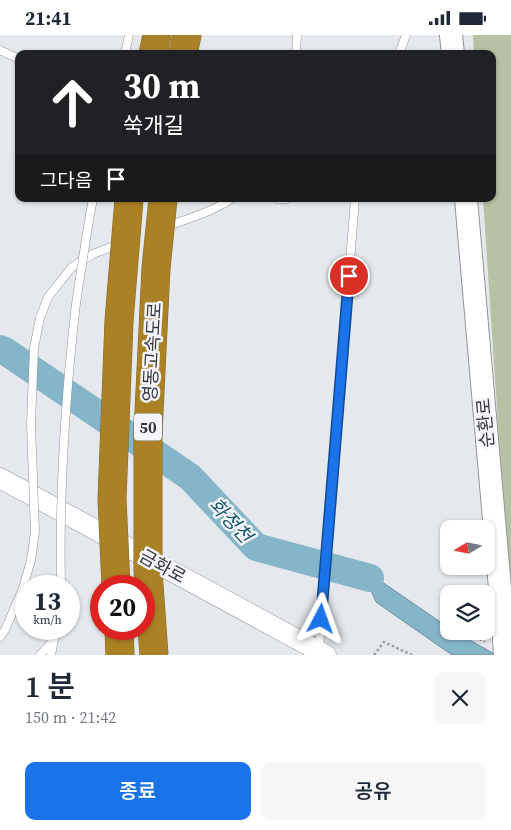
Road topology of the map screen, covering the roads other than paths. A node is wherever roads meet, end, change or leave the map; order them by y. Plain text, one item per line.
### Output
1 (130, 35) edge
2 (156, 35) edge
3 (187, 35) edge
4 (297, 35) edge
5 (406, 35) edge
6 (451, 35) edge
7 (0, 50) edge
8 (126, 50) edge
9 (154, 50) edge
10 (184, 50) edge
11 (296, 50) edge
12 (400, 50) edge
13 (453, 50) edge
14 (15, 57) edge
15 (92, 202) edge
16 (129, 202) edge
17 (163, 202) edge
18 (227, 202) edge
19 (355, 202) edge
20 (466, 202) edge
21 (153, 231) dead end
22 (136, 238) dead end
23 (0, 477) edge
24 (60, 575) edge
25 (115, 575) edge
26 (507, 614) edge
27 (0, 637) edge
28 (53, 640) edge
29 (54, 640) edge
30 (119, 640) edge
31 (504, 651) edge
32 (322, 653) edge
33 (40, 655) edge
34 (51, 655) edge
35 (120, 655) edge
36 (154, 655) edge

1 - 8 lane
2 - 9 highway
3 - 10 highway
4 - 11 lane
5 - 12 lane
6 - 13 main road
7 - 14 lane
15 - 24 lane, bridge
16 - 25 highway, 영동고속도로 / 50, bridge
17 - 36 highway, 영동고속도로 / 50, bridge
18 - 21 lane
19 - 32 lane
20 - 26 main road, 순환로
22 - 27 lane, bridge
23 - 32 street, 금화로
26 - 31 main road, 순환로
28 - 33 lane
29 - 34 lane
30 - 35 highway

